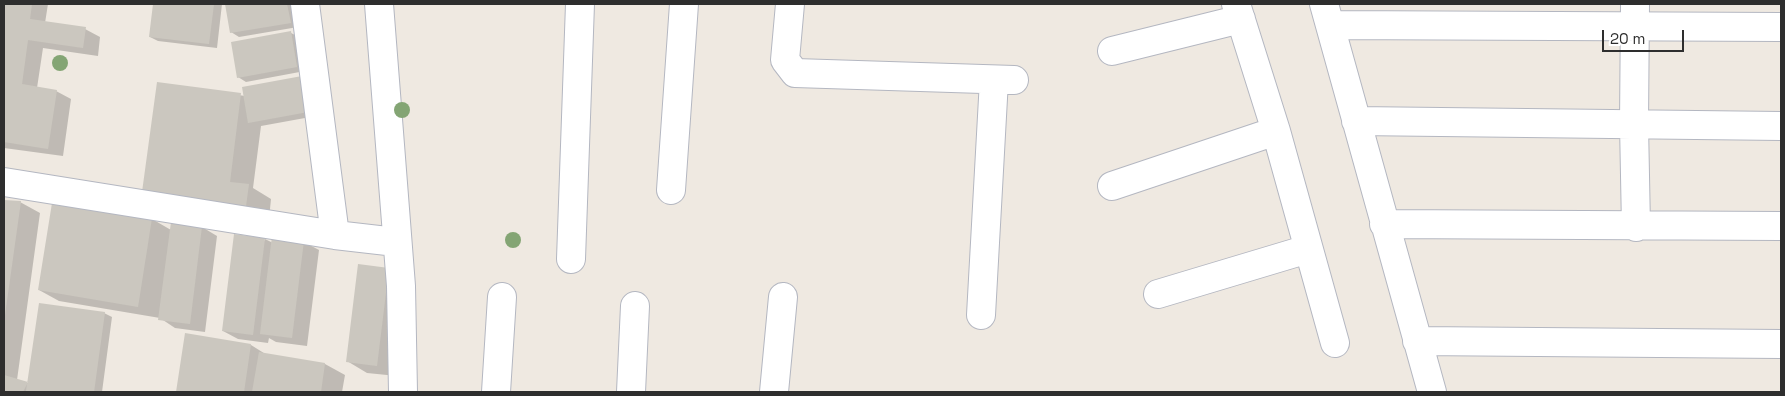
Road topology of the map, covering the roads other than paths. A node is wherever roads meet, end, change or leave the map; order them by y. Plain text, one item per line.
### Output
1 (305, 4) edge
2 (379, 4) edge
3 (580, 4) edge
4 (684, 4) edge
5 (790, 4) edge
6 (1239, 11) edge
7 (1327, 15) edge
8 (1635, 15) edge
9 (1781, 27) edge
10 (1112, 51) dead end
11 (1356, 121) junction
12 (1634, 124) junction
13 (1781, 126) edge
14 (1276, 131) junction
15 (4, 182) edge
16 (1112, 186) dead end
17 (671, 190) dead end
18 (1384, 224) junction
19 (1781, 226) edge
20 (1636, 227) junction
21 (335, 235) junction
22 (396, 242) junction
23 (1308, 249) junction
24 (571, 260) dead end
25 (1158, 294) dead end
26 (783, 297) dead end
27 (502, 298) dead end
28 (635, 306) dead end
29 (981, 315) dead end
30 (1417, 341) junction
31 (1335, 343) dead end
32 (1781, 344) edge
33 (404, 392) edge
34 (496, 392) edge
35 (631, 392) edge
36 (774, 392) edge
37 (1432, 392) edge

1 - 21 street
2 - 22 street
3 - 24 street
4 - 17 street
5 - 29 street
6 - 10 street
6 - 14 street
7 - 8 street
7 - 11 street
8 - 9 street
8 - 12 street
11 - 12 street
11 - 18 street
12 - 13 street
12 - 20 street
14 - 16 street
14 - 23 street
15 - 21 street
18 - 20 street
18 - 30 street
19 - 20 street
21 - 22 street
22 - 33 street
23 - 25 street
23 - 31 street
26 - 36 street
27 - 34 street
28 - 35 street
30 - 32 street
30 - 37 street

